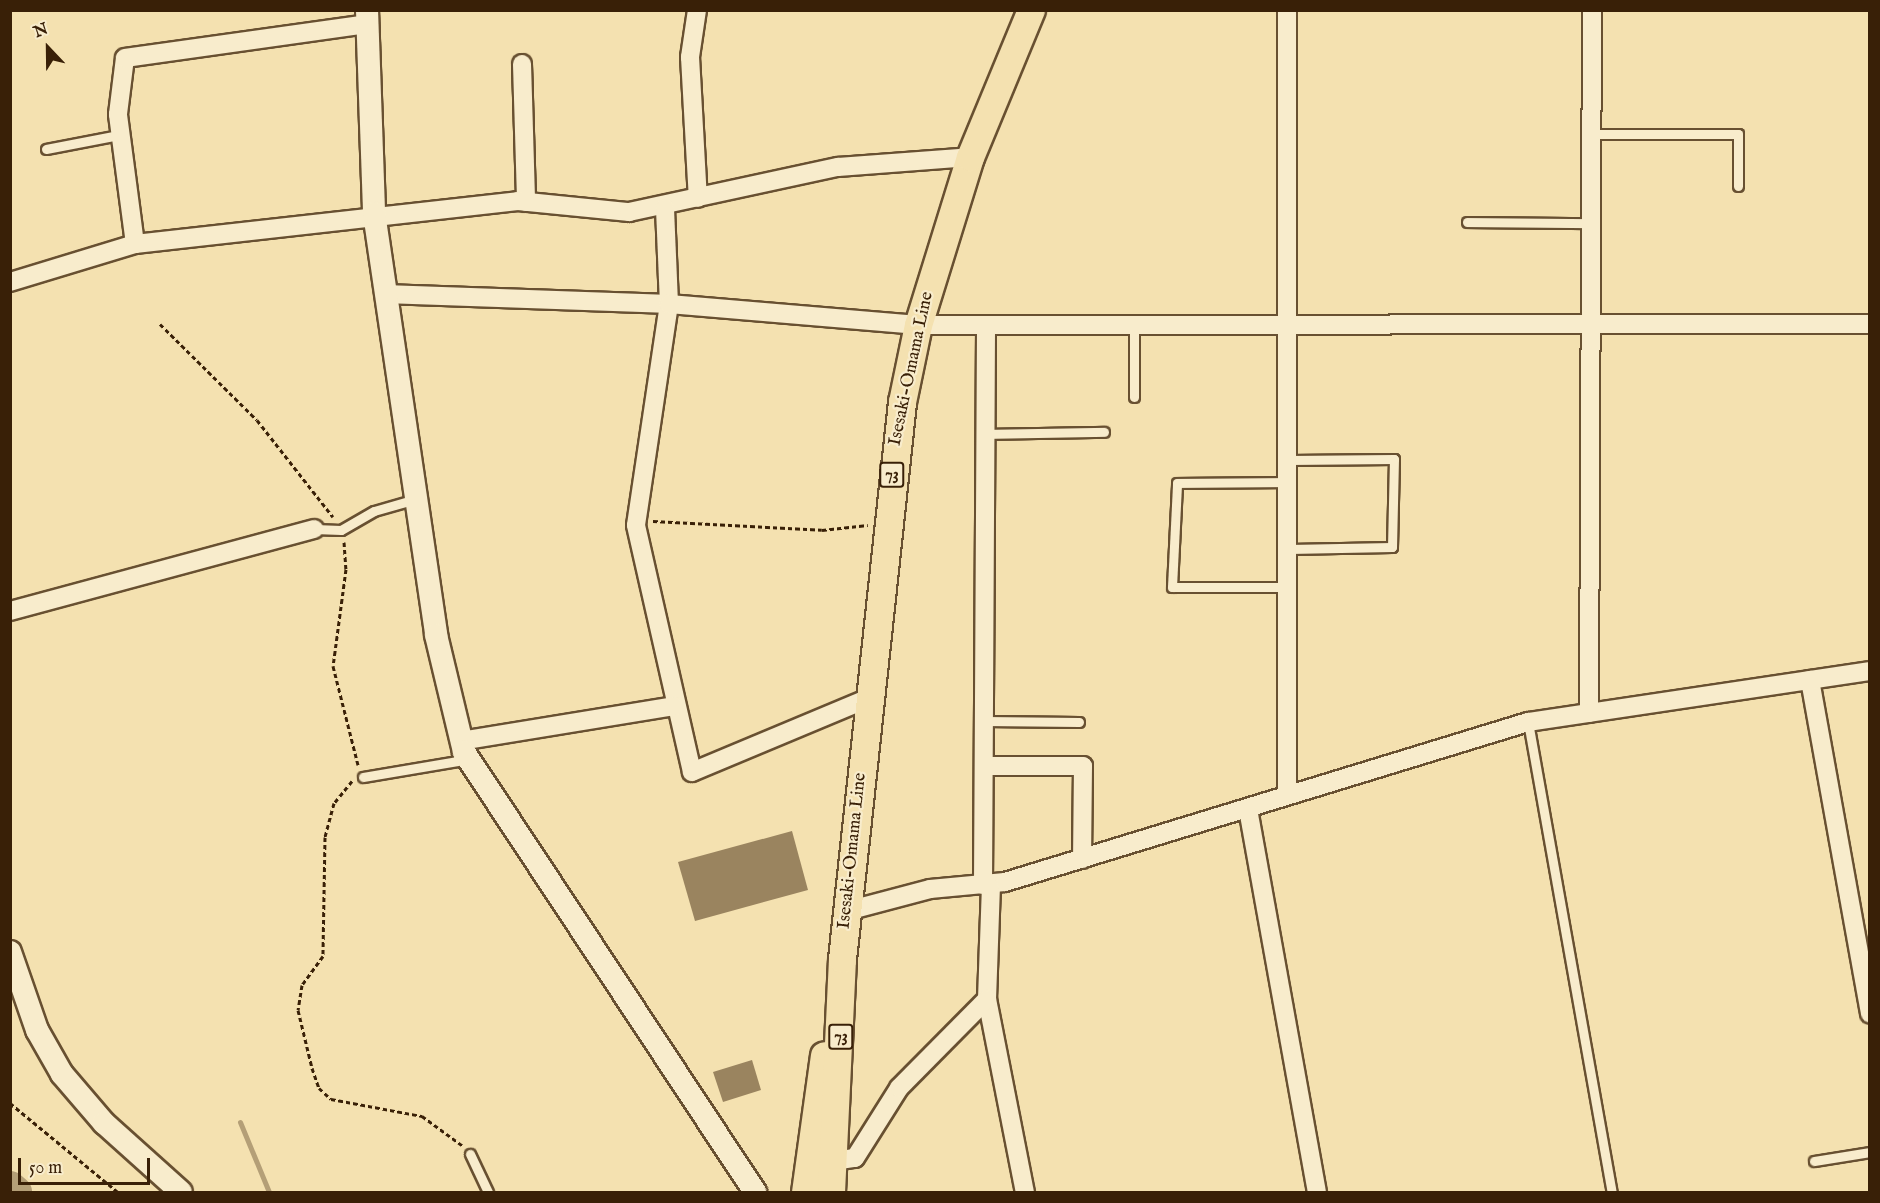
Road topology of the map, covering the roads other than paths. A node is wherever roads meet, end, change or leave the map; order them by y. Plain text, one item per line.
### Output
1 (697, 10) edge
2 (1031, 10) edge
3 (1287, 10) edge
4 (1592, 10) edge
5 (367, 17) edge
6 (522, 64) dead end
7 (1593, 134) junction
8 (119, 135) junction
9 (46, 149) dead end
10 (970, 157) junction
11 (1738, 186) dead end
12 (698, 198) junction
13 (526, 202) junction
14 (665, 208) junction
15 (374, 213) junction
16 (1467, 222) dead end
17 (1593, 223) junction
18 (135, 244) junction
19 (10, 282) edge
20 (386, 294) junction
21 (669, 304) junction
22 (1593, 324) junction
23 (1869, 324) edge
24 (918, 325) junction
25 (1290, 325) junction
26 (986, 326) junction
27 (1134, 326) junction
28 (1134, 397) dead end
29 (1104, 432) dead end
30 (986, 434) junction
31 (1289, 460) junction
32 (1289, 482) junction
33 (416, 499) junction
34 (314, 529) joint
35 (1289, 549) junction
36 (1288, 587) junction
37 (10, 611) edge
38 (1869, 671) edge
39 (1810, 680) junction
40 (869, 698) junction
41 (674, 706) junction
42 (1589, 713) junction
43 (984, 721) junction
44 (1079, 722) dead end
45 (1528, 722) junction
46 (465, 750) junction
47 (984, 766) junction
48 (363, 777) road end
49 (1287, 795) junction
50 (1248, 809) junction
51 (1082, 859) junction
52 (987, 885) junction
53 (847, 911) junction
54 (10, 952) edge
55 (842, 959) junction
56 (987, 999) junction
57 (1869, 1014) edge
58 (1869, 1152) edge
59 (470, 1154) road end
60 (833, 1161) junction
61 (1814, 1161) dead end
62 (181, 1192) edge
63 (488, 1192) edge
64 (755, 1192) edge
65 (805, 1192) edge
66 (831, 1192) edge
67 (1025, 1192) edge
68 (1317, 1192) edge
69 (1612, 1192) edge

1 - 12 street
2 - 10 main road, Isesaki-Omama Line / 73
3 - 25 street
4 - 7 street
5 - 8 street
5 - 15 street
6 - 13 street
7 - 11 lane
7 - 17 street
8 - 9 lane
8 - 18 street
10 - 12 street
10 - 24 main road, Isesaki-Omama Line / 73
12 - 14 street
13 - 14 street
13 - 15 street
14 - 21 street
15 - 18 street
15 - 20 street
16 - 17 lane
17 - 22 street
18 - 19 street
20 - 21 street
20 - 33 street
21 - 24 street
21 - 41 street
22 - 23 street
22 - 25 street
22 - 42 street
24 - 26 street
24 - 40 main road, Isesaki-Omama Line / 73
25 - 27 street
25 - 31 street
26 - 27 street
26 - 30 street
27 - 28 lane
29 - 30 lane
30 - 43 street
31 - 32 street
31 - 35 lane
32 - 35 street
32 - 36 lane
33 - 34 lane
33 - 46 street
34 - 37 street
35 - 36 street
36 - 49 street
38 - 39 street
39 - 42 street
39 - 57 street
40 - 41 street
40 - 53 main road, Isesaki-Omama Line / 73
41 - 46 street
42 - 45 street
43 - 44 lane
43 - 47 street
45 - 49 street
45 - 69 lane
46 - 48 lane
46 - 64 street
47 - 51 street
47 - 52 street
49 - 50 street
50 - 51 street
50 - 68 street
51 - 52 street
52 - 53 street
52 - 56 street
53 - 55 main road, Isesaki-Omama Line / 73
54 - 62 street
55 - 60 main road, Isesaki-Omama Line / 73
55 - 65 main road, Isesaki-Omama Line / 73
56 - 60 street
56 - 67 street
58 - 61 lane
59 - 63 lane
60 - 66 main road, Isesaki-Omama Line / 73

